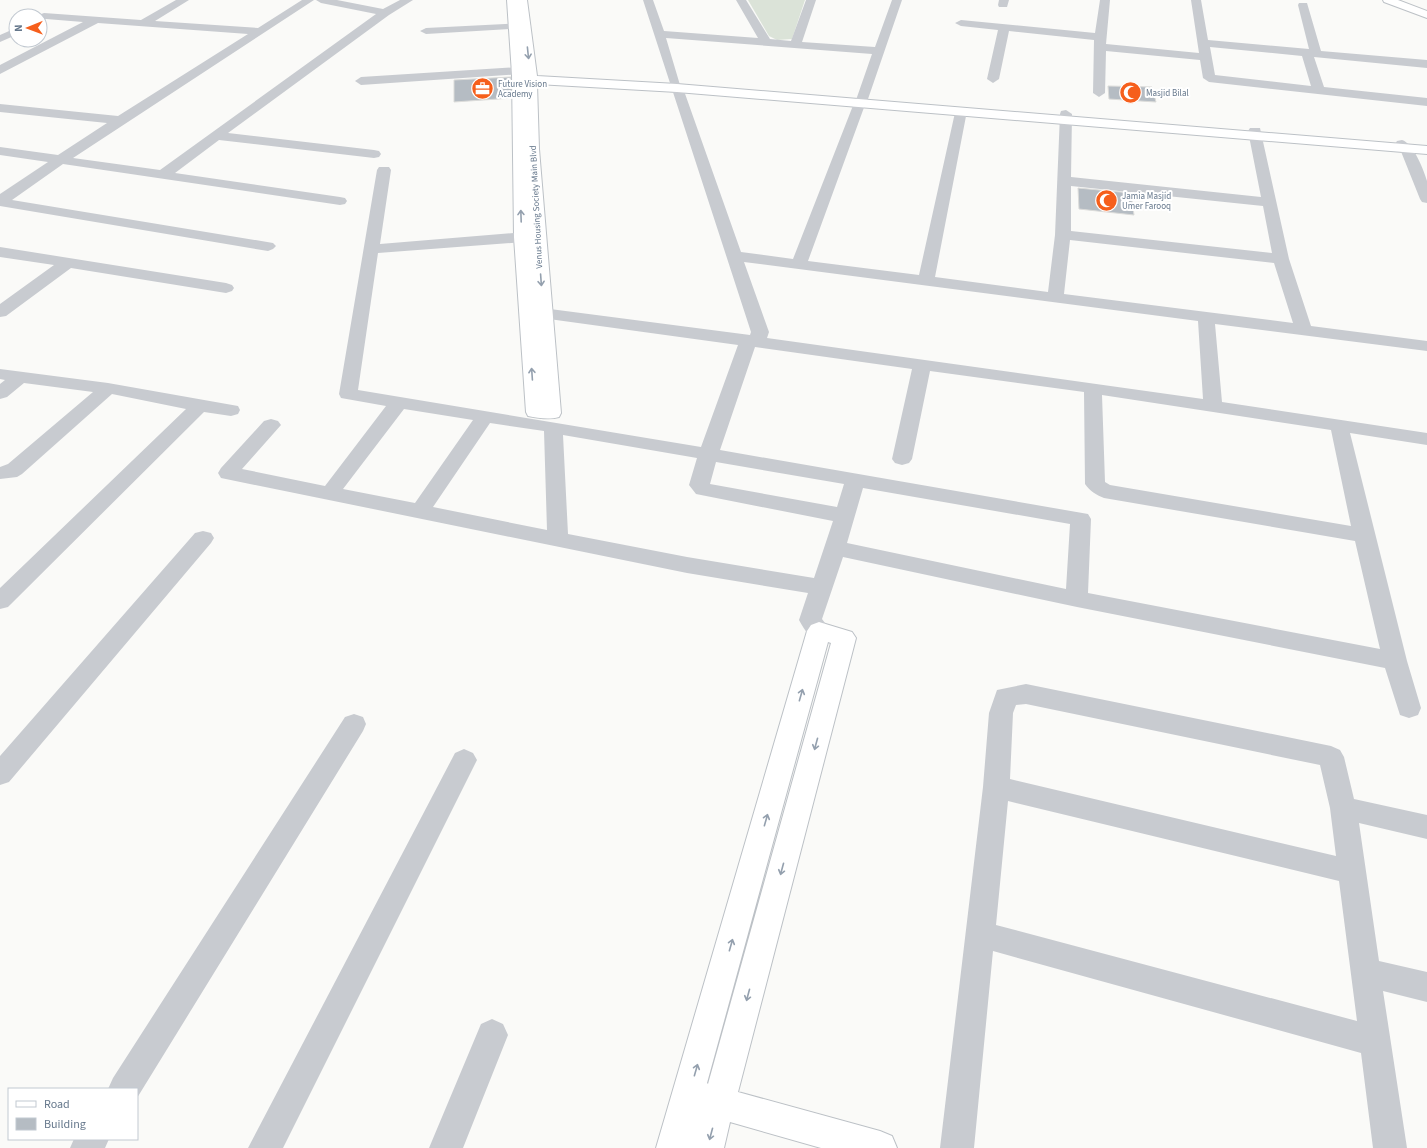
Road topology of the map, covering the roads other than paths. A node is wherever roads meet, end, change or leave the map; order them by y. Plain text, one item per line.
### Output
1 (184, 0) edge
2 (309, 0) edge
3 (321, 0) edge
4 (408, 0) edge
5 (512, 0) edge
6 (522, 0) edge
7 (648, 0) edge
8 (740, 0) edge
9 (811, 0) edge
10 (897, 0) edge
11 (1105, 0) edge
12 (1196, 0) edge
13 (1388, 0) edge
14 (1402, 0) edge
15 (1303, 4) dead end
16 (1427, 10) edge
17 (385, 13) junction
18 (48, 16) edge
19 (1427, 16) edge
20 (96, 20) junction
21 (143, 23) junction
22 (961, 23) dead end
23 (520, 27) junction
24 (1004, 27) junction
25 (426, 31) dead end
26 (258, 32) junction
27 (659, 34) junction
28 (766, 42) junction
29 (1100, 42) junction
30 (1203, 43) junction
31 (795, 45) junction
32 (879, 51) junction
33 (1311, 53) junction
34 (1204, 57) junction
35 (1427, 64) edge
36 (0, 70) edge
37 (523, 76) junction
38 (993, 79) dead end
39 (361, 81) dead end
40 (676, 86) junction
41 (1319, 90) junction
42 (1099, 93) dead end
43 (861, 101) junction
44 (1427, 102) edge
45 (0, 108) edge
46 (961, 109) junction
47 (1066, 117) junction
48 (120, 120) junction
49 (1255, 133) junction
50 (216, 136) junction
51 (1404, 146) junction
52 (1427, 146) edge
53 (1427, 150) edge
54 (0, 151) edge
55 (374, 154) dead end
56 (62, 160) junction
57 (384, 170) dead end
58 (163, 175) junction
59 (1065, 181) junction
60 (1427, 199) edge
61 (340, 201) dead end
62 (0, 202) edge
63 (1269, 202) junction
64 (1063, 235) junction
65 (538, 236) junction
66 (522, 237) junction
67 (268, 246) dead end
68 (371, 249) junction
69 (0, 252) edge
70 (734, 256) junction
71 (1281, 259) junction
72 (68, 263) junction
73 (799, 264) junction
74 (926, 281) junction
75 (226, 288) dead end
76 (1055, 298) junction
77 (4, 306) edge
78 (535, 311) junction
79 (1206, 316) junction
80 (1303, 329) junction
81 (753, 341) junction
82 (1427, 346) edge
83 (922, 366) junction
84 (0, 374) edge
85 (20, 377) junction
86 (108, 388) junction
87 (1093, 388) junction
88 (0, 393) edge
89 (399, 402) junction
90 (200, 406) junction
91 (1212, 406) junction
92 (231, 410) dead end
93 (485, 416) junction
94 (547, 418) junction
95 (271, 425) dead end
96 (1339, 425) junction
97 (1427, 439) edge
98 (708, 455) junction
99 (902, 459) dead end
100 (0, 473) edge
101 (856, 480) junction
102 (330, 493) junction
103 (420, 511) junction
104 (844, 516) junction
105 (1364, 535) junction
106 (203, 538) dead end
107 (558, 539) junction
108 (835, 548) junction
109 (821, 587) junction
110 (1077, 599) junction
111 (0, 601) edge
112 (819, 632) junction
113 (1395, 661) junction
114 (1409, 708) dead end
115 (354, 724) dead end
116 (464, 760) dead end
117 (0, 774) edge
118 (996, 787) junction
119 (1343, 808) junction
120 (1427, 827) edge
121 (1352, 872) junction
122 (980, 934) junction
123 (1366, 972) junction
124 (1427, 987) edge
125 (492, 1034) dead end
126 (1375, 1041) junction
127 (125, 1088) edge
128 (689, 1094) junction
129 (719, 1104) junction
130 (265, 1148) edge
131 (446, 1148) edge
132 (673, 1148) edge
133 (707, 1148) edge
134 (880, 1148) edge
135 (957, 1148) edge
136 (1390, 1148) edge

1 - 21 street
2 - 26 street
3 - 17 street
4 - 17 street
5 - 23 street, Venus Housing Society Main Blvd
6 - 23 street, Venus Housing Society Main Blvd
7 - 27 street
8 - 28 street
9 - 31 street
10 - 32 street
11 - 29 street
12 - 30 street
13 - 19 street
14 - 16 street
15 - 33 street
17 - 50 street
18 - 20 street
20 - 21 street
20 - 36 street
21 - 26 street
22 - 24 street
23 - 25 street
23 - 37 street, Venus Housing Society Main Blvd
24 - 29 street
24 - 38 street
26 - 48 street
27 - 28 street
27 - 40 street
28 - 31 street
29 - 34 street
29 - 42 street
30 - 33 street
30 - 34 street
31 - 32 street
32 - 43 street
33 - 35 street
33 - 41 street
34 - 41 street
37 - 39 street
37 - 40 street
37 - 65 street, Venus Housing Society Main Blvd
66 -> 37 street, Venus Housing Society Main Blvd
40 - 43 street
40 - 70 street
41 - 44 street
43 - 46 street
43 - 73 street
45 - 48 street
46 - 47 street
46 - 74 street
47 - 49 street
47 - 59 street
48 - 56 street
49 - 51 street
49 - 63 street
50 - 55 street
50 - 58 street
51 - 52 street
51 - 53 street
51 - 60 street
54 - 56 street
56 - 58 street
56 - 62 street
57 - 68 street
58 - 61 street
59 - 63 street
59 - 64 street
62 - 67 street
63 - 71 street
64 - 71 street
64 - 76 street
65 - 66 street
65 -> 78 street, Venus Housing Society Main Blvd
66 - 68 street
66 - 78 street, Venus Housing Society Main Blvd
68 - 89 street
69 - 72 street
70 - 73 street
70 - 81 street
71 - 80 street
72 - 75 street
72 - 77 street
73 - 74 street
74 - 76 street
76 - 79 street
78 - 81 street
78 - 94 street, Venus Housing Society Main Blvd
79 - 80 street
79 - 91 street
80 - 82 street
81 - 83 street
81 - 98 street
83 - 87 street
83 - 99 street
84 - 85 street
85 - 86 street
85 - 88 street
86 - 90 street
86 - 100 street
87 - 91 street
87 - 105 street
89 - 93 street
89 - 102 street
90 - 92 street
90 - 111 street
91 - 96 street
93 - 94 street
93 - 103 street
94 - 98 street
94 - 107 street
95 - 102 street
96 - 97 street
96 - 105 street
98 - 101 street
98 - 104 street
101 - 104 street
101 - 110 street
102 - 103 street
103 - 107 street
104 - 108 street
105 - 113 street
106 - 117 street
107 - 109 street
108 - 109 street
108 - 110 street
109 - 112 street
110 - 113 street
128 -> 112 street
112 -> 129 street
113 - 114 street
115 - 127 street
116 - 130 street
118 - 119 street
118 - 121 street
118 - 122 street
119 - 120 street
119 - 121 street
121 - 123 street
122 - 126 street
122 - 135 street
123 - 124 street
123 - 126 street
125 - 131 street
126 - 136 street
128 - 129 street
128 - 132 street
129 -> 133 street
129 - 134 street

